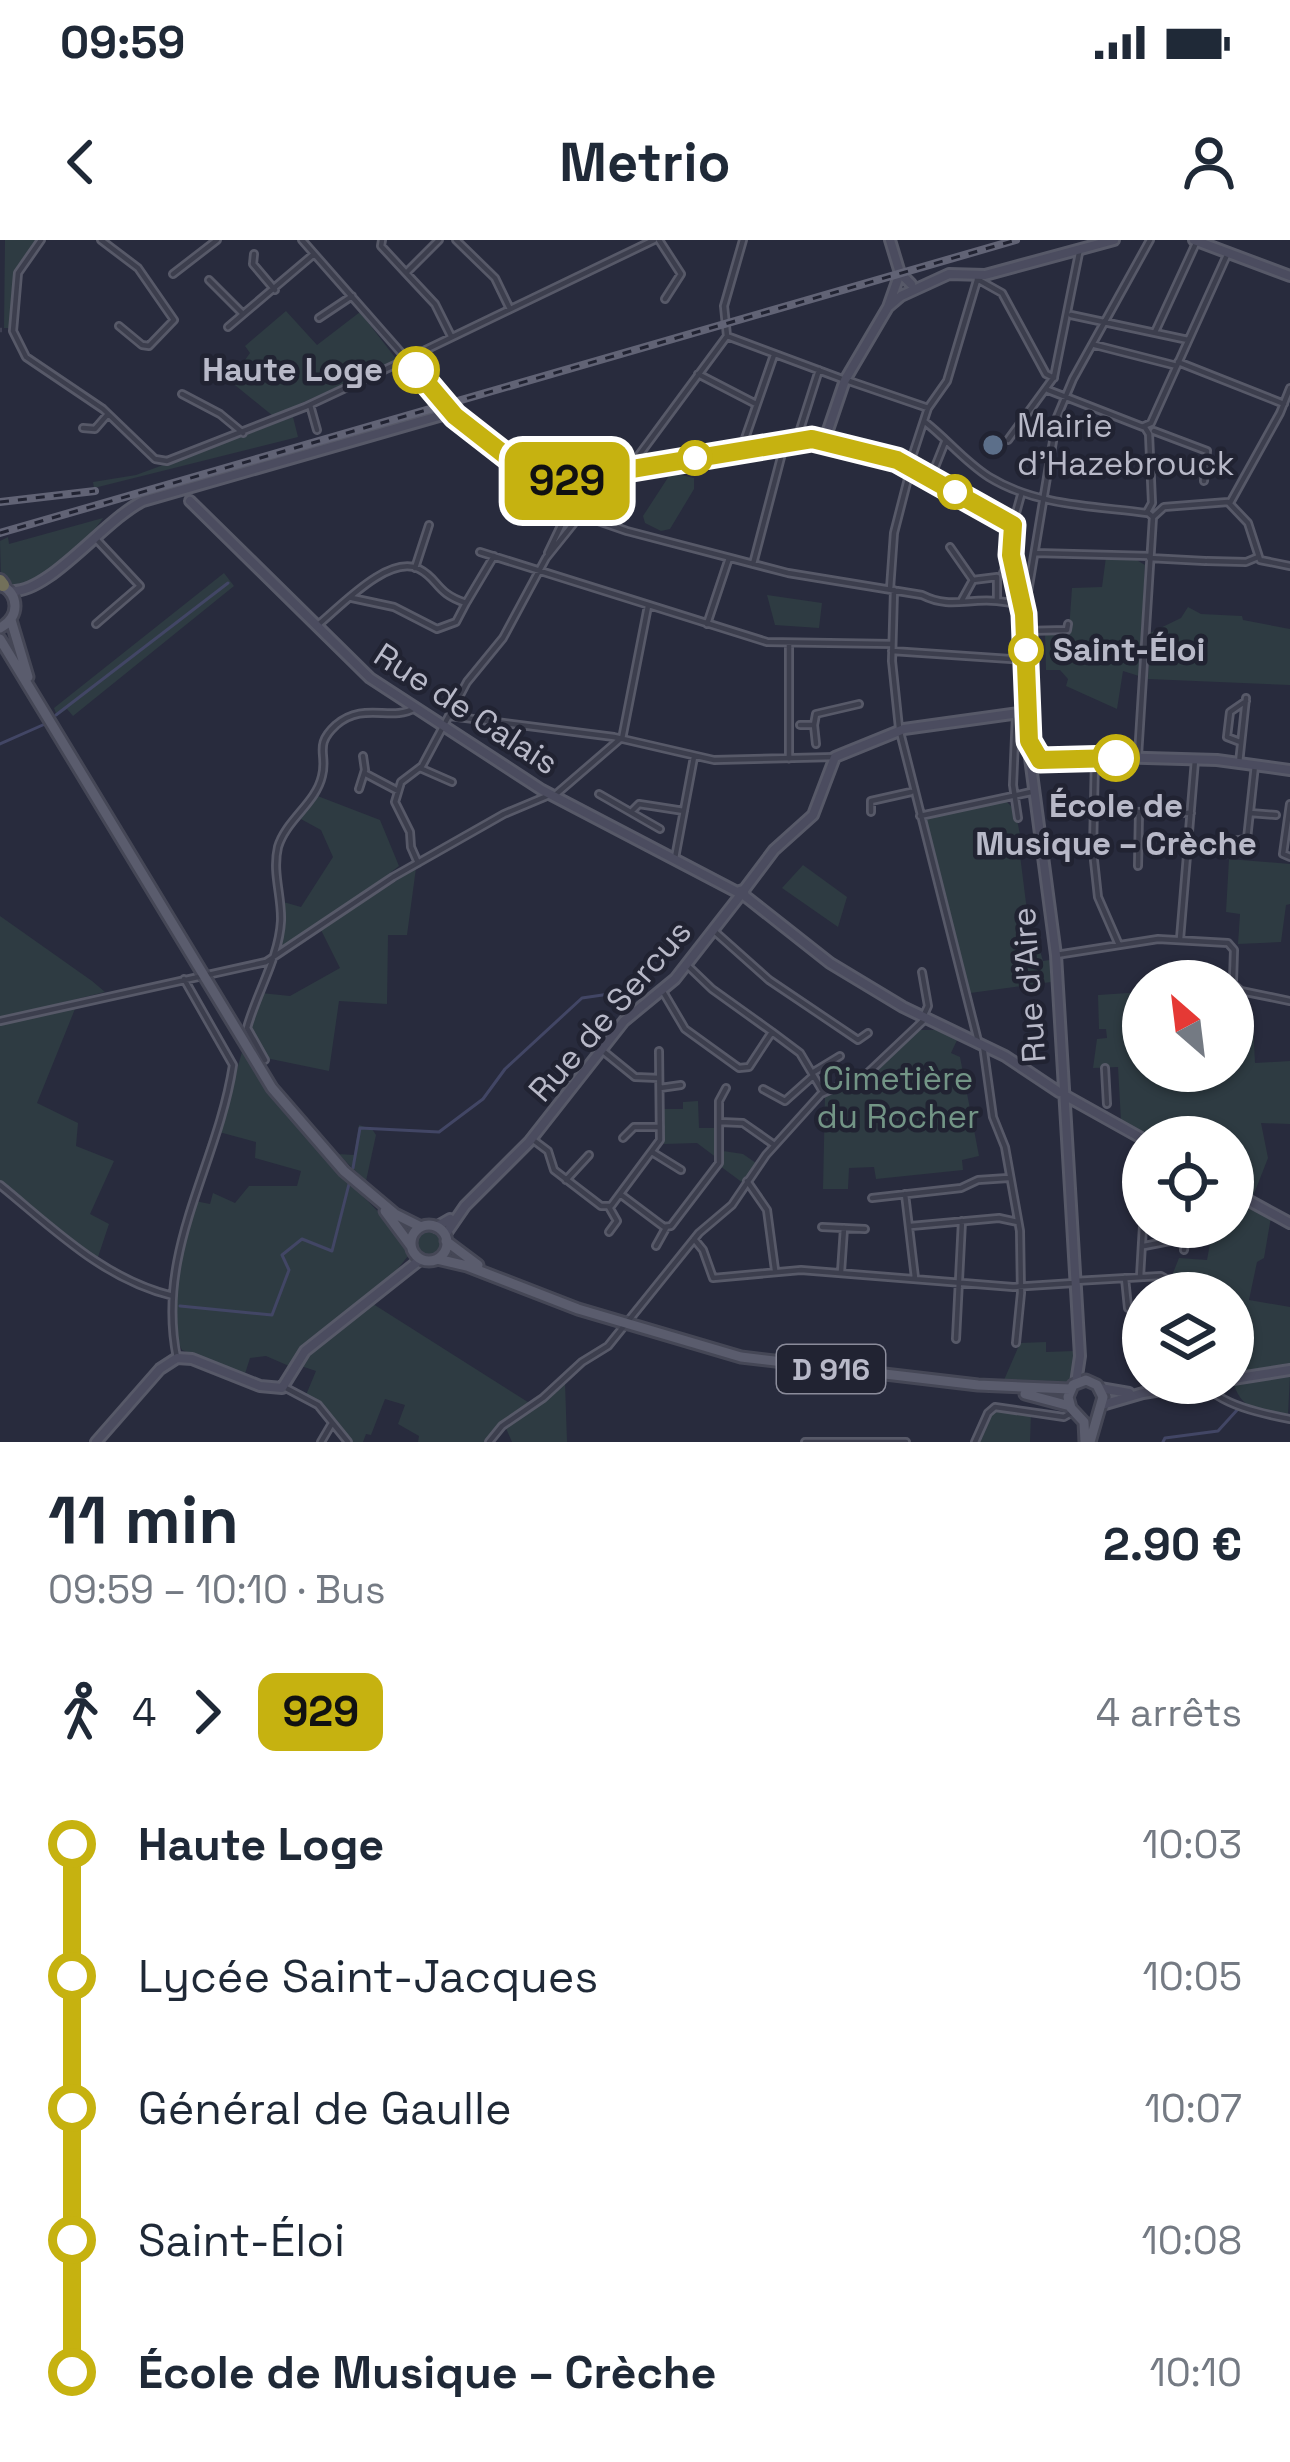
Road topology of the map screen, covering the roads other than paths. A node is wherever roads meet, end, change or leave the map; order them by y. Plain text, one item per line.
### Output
1 (41, 240) edge
2 (101, 240) edge
3 (217, 240) edge
4 (302, 240) edge
5 (382, 240) edge
6 (439, 240) edge
7 (456, 240) edge
8 (656, 240) edge
9 (742, 240) edge
10 (1114, 240) edge
11 (1150, 240) edge
12 (1196, 240) edge
13 (892, 243) edge
14 (1080, 248) junction
15 (1228, 252) junction
16 (254, 254) dead end
17 (314, 254) junction
18 (406, 273) junction
19 (173, 274) dead end
20 (979, 276) junction
21 (1290, 276) edge
22 (209, 280) dead end
23 (904, 285) junction
24 (275, 290) junction
25 (352, 296) junction
26 (665, 299) dead end
27 (510, 309) junction
28 (1068, 314) junction
29 (243, 315) junction
30 (319, 317) dead end
31 (1106, 322) junction
32 (119, 326) dead end
33 (228, 327) dead end
34 (2, 330) edge
35 (13, 332) junction
36 (1155, 332) junction
37 (727, 336) junction
38 (451, 338) junction
39 (1188, 340) junction
40 (1094, 344) junction
41 (774, 355) junction
42 (406, 358) junction
43 (1177, 364) junction
44 (820, 370) junction
45 (698, 374) junction
46 (1054, 378) junction
47 (847, 380) junction
48 (1290, 388) edge
49 (1047, 389) junction
50 (182, 394) dead end
51 (1064, 398) junction
52 (756, 404) junction
53 (1284, 404) junction
54 (310, 406) junction
55 (928, 408) junction
56 (448, 413) junction
57 (108, 414) junction
58 (925, 422) junction
59 (83, 428) dead end
60 (1151, 429) junction
61 (317, 430) dead end
62 (243, 434) junction
63 (828, 437) junction
64 (799, 439) junction
65 (1008, 440) dead end
66 (785, 442) junction
67 (945, 442) junction
68 (741, 449) junction
69 (910, 466) junction
70 (628, 470) junction
71 (614, 472) junction
72 (931, 477) junction
73 (1204, 481) dead end
74 (543, 484) junction
75 (1021, 493) junction
76 (191, 494) junction
77 (1041, 499) junction
78 (1230, 503) junction
79 (569, 508) junction
80 (1152, 511) junction
81 (578, 514) junction
82 (1012, 524) junction
83 (429, 525) dead end
84 (94, 538) junction
85 (950, 547) dead end
86 (480, 552) dead end
87 (1034, 554) junction
88 (494, 556) junction
89 (1149, 557) junction
90 (546, 558) junction
91 (729, 558) junction
92 (1259, 559) junction
93 (753, 564) junction
94 (1290, 566) edge
95 (415, 568) junction
96 (540, 568) junction
97 (1004, 574) junction
98 (973, 580) junction
99 (3, 585) edge
100 (365, 586) junction
101 (892, 589) junction
102 (352, 598) junction
103 (370, 599) junction
104 (962, 601) junction
105 (997, 601) junction
106 (466, 603) junction
107 (1022, 604) junction
108 (648, 606) junction
109 (16, 607) junction
110 (11, 620) junction
111 (96, 624) dead end
112 (1068, 624) dead end
113 (707, 625) junction
114 (316, 627) junction
115 (0, 628) edge
116 (1025, 631) junction
117 (0, 639) edge
118 (789, 645) junction
119 (892, 647) junction
120 (1026, 660) junction
121 (860, 704) dead end
122 (415, 708) junction
123 (42, 709) junction
124 (1016, 714) junction
125 (451, 717) junction
126 (1027, 721) junction
127 (793, 725) junction
128 (814, 725) junction
129 (446, 728) junction
130 (900, 731) junction
131 (621, 739) junction
132 (1241, 742) junction
133 (816, 745) dead end
134 (363, 756) dead end
135 (694, 757) junction
136 (836, 757) junction
137 (1035, 758) junction
138 (1094, 758) junction
139 (1138, 758) junction
140 (1195, 759) junction
141 (789, 760) junction
142 (1239, 763) junction
143 (1255, 765) junction
144 (420, 768) junction
145 (1290, 770) edge
146 (364, 773) junction
147 (452, 782) dead end
148 (359, 789) dead end
149 (398, 791) junction
150 (913, 791) junction
151 (1036, 792) junction
152 (599, 794) dead end
153 (551, 795) junction
154 (1014, 796) junction
155 (1290, 806) edge
156 (1095, 811) junction
157 (631, 812) junction
158 (684, 812) junction
159 (871, 812) dead end
160 (1139, 812) junction
161 (1250, 812) junction
162 (1191, 813) junction
163 (1276, 815) dead end
164 (920, 816) junction
165 (1018, 818) dead end
166 (660, 829) dead end
167 (1231, 841) dead end
168 (1290, 857) edge
169 (674, 860) junction
170 (418, 863) junction
171 (1138, 866) dead end
172 (741, 894) junction
173 (713, 930) junction
174 (1180, 939) junction
175 (1119, 945) junction
176 (1055, 955) junction
177 (272, 959) junction
178 (1232, 960) edge
179 (687, 964) junction
180 (922, 972) dead end
181 (202, 974) junction
182 (184, 978) junction
183 (662, 990) junction
184 (1254, 994) edge
185 (1290, 1001) edge
186 (924, 1018) junction
187 (0, 1021) edge
188 (974, 1022) junction
189 (772, 1032) junction
190 (868, 1033) dead end
191 (967, 1037) junction
192 (980, 1044) junction
193 (601, 1050) junction
194 (659, 1051) dead end
195 (840, 1056) dead end
196 (265, 1060) dead end
197 (1105, 1068) dead end
198 (812, 1074) junction
199 (659, 1078) junction
200 (680, 1085) dead end
201 (660, 1088) junction
202 (726, 1088) dead end
203 (763, 1089) dead end
204 (1062, 1091) junction
205 (824, 1092) junction
206 (1104, 1111) junction
207 (720, 1122) junction
208 (1122, 1124) edge
209 (661, 1126) junction
210 (532, 1138) junction
211 (623, 1138) dead end
212 (775, 1144) junction
213 (652, 1152) junction
214 (589, 1155) dead end
215 (681, 1170) dead end
216 (1009, 1178) junction
217 (566, 1180) junction
218 (747, 1181) junction
219 (0, 1185) edge
220 (369, 1194) junction
221 (620, 1194) junction
222 (905, 1194) junction
223 (872, 1198) dead end
224 (1254, 1203) edge
225 (609, 1207) junction
226 (962, 1221) junction
227 (1018, 1222) junction
228 (1290, 1223) edge
229 (910, 1226) junction
230 (421, 1227) junction
231 (822, 1227) dead end
232 (666, 1228) junction
233 (844, 1228) junction
234 (865, 1229) dead end
235 (609, 1232) dead end
236 (443, 1234) junction
237 (694, 1239) junction
238 (656, 1246) dead end
239 (415, 1252) junction
240 (437, 1259) junction
241 (775, 1270) junction
242 (842, 1272) junction
243 (915, 1278) junction
244 (1122, 1278) edge
245 (960, 1282) junction
246 (1075, 1282) junction
247 (509, 1283) junction
248 (1021, 1286) junction
249 (173, 1296) junction
250 (627, 1324) junction
251 (956, 1340) dead end
252 (1016, 1343) dead end
253 (1080, 1355) junction
254 (177, 1358) junction
255 (1290, 1370) edge
256 (1254, 1375) edge
257 (978, 1385) junction
258 (1096, 1385) junction
259 (1073, 1386) junction
260 (284, 1387) junction
261 (1122, 1389) edge
262 (1122, 1401) edge
263 (1235, 1404) edge
264 (1099, 1409) junction
265 (1074, 1410) junction
266 (1290, 1419) edge
267 (332, 1425) junction
268 (96, 1442) edge
269 (321, 1442) edge
270 (349, 1442) edge
271 (489, 1442) edge
272 (806, 1442) edge
273 (906, 1442) edge
274 (975, 1442) edge
275 (1087, 1442) edge

1 - 35 street
2 - 32 street
3 - 19 street
4 - 17 street
5 - 18 street
6 - 18 street
7 - 27 street
8 - 26 street
8 - 27 street
9 - 37 street
10 - 14 street
11 - 31 street
12 - 15 street
12 - 36 street
13 - 23 street
14 - 20 street
14 - 28 street
15 - 21 street
15 - 39 street
16 - 24 street
17 - 24 street
17 - 25 street
18 - 38 street
20 - 23 street
20 - 46 street
20 - 55 street
22 - 29 street
23 - 47 street
24 - 29 street
25 - 30 street
25 - 42 street
27 - 38 street
28 - 31 street
28 - 46 street
29 - 33 street
31 - 36 street
31 - 40 street
34 - 35 street
35 - 57 street
36 - 39 street
37 - 41 street
37 - 45 street
38 - 42 street
39 - 43 street
40 - 43 street
40 - 51 street
41 - 44 street
41 - 52 street
42 - 54 street
42 - 56 street
43 - 53 street
43 - 60 street
44 - 47 street
44 - 64 street
45 - 52 street
45 - 70 street
46 - 49 street
47 - 55 street
47 - 63 street
48 - 53 street
49 - 51 street
49 - 65 street
50 - 62 street
51 - 60 street
51 - 77 street
52 - 68 street
53 - 78 street
54 - 61 street
54 - 62 street
55 - 58 street
56 - 74 street
56 - 76 street
57 - 59 street
57 - 62 street
58 - 67 street
58 - 69 street
60 - 73 street
60 - 80 street
63 - 64 street
63 - 69 street
64 - 66 street
66 - 68 street
66 - 93 street
67 - 72 street
67 - 75 street
68 - 70 street
69 - 72 street
69 - 101 street
70 - 71 street
71 - 74 street
71 - 81 street
72 - 82 street
74 - 79 street
75 - 77 street
75 - 82 street
76 - 84 street
76 - 114 street, Rue de Calais
77 - 80 street
77 - 87 street
78 - 80 street
78 - 92 street
79 - 81 street
79 - 90 street
80 - 89 street
81 - 90 street
81 - 91 street
82 - 97 street, Rue d'Aire
83 - 95 street
84 - 99 street
84 - 109 street
84 - 111 street
85 - 98 street
86 - 88 street
87 - 89 street
87 - 107 street
88 - 96 street
88 - 106 street
89 - 92 street
89 - 139 street
90 - 96 street
91 - 93 street
91 - 113 street
92 - 94 street
93 - 101 street
95 - 100 street
95 - 106 street
96 - 108 street
96 - 125 street
97 - 98 street
97 - 105 street
97 - 107 street, Rue d'Aire
98 - 104 street
99 - 109 main road
100 - 102 street
100 - 103 street
101 - 104 street
101 - 119 street
102 - 103 street
102 - 114 street
103 - 106 street
104 - 105 street
105 - 107 street
107 - 116 street, Rue d'Aire
108 - 113 street
108 - 131 street
109 - 110 main road
110 - 115 main road
110 - 123 main road
112 - 116 street
113 - 118 street
114 - 122 street, Rue de Calais
116 - 120 street, Rue d'Aire
117 - 123 main road
118 - 119 street
118 - 127 street
119 - 120 street
119 - 130 street
120 - 126 street, Rue d'Aire
121 - 128 street
122 - 129 street, Rue de Calais
122 - 177 street
123 - 181 main road
124 - 126 street
124 - 130 street
124 - 154 street
125 - 129 street
125 - 131 street
126 - 137 street, Rue d'Aire
127 - 128 street
127 - 141 street
128 - 133 street
129 - 144 street
129 - 153 street, Rue de Calais
130 - 136 street
130 - 150 street
131 - 135 street
131 - 153 street
132 - 132 street
132 - 142 street
134 - 146 street
135 - 141 street
135 - 158 street
136 - 141 street
136 - 172 street, Rue de Sercus
137 - 138 street
137 - 139 street
137 - 151 street, Rue d'Aire
138 - 139 street
138 - 156 street
139 - 140 street
140 - 142 street
140 - 162 street
142 - 143 street
143 - 145 street
143 - 161 street
144 - 147 street
144 - 149 street
146 - 148 street
146 - 149 street
149 - 170 street
150 - 159 street
150 - 164 street
151 - 154 street
151 - 176 street, Rue d'Aire
152 - 157 street
153 - 169 street, Rue de Calais
153 - 170 street
154 - 164 street
154 - 165 street
155 - 168 street
156 - 160 street
156 - 175 street
157 - 158 street
157 - 166 street
158 - 169 street
160 - 162 street
160 - 171 street
161 - 163 street
161 - 167 street
162 - 174 street
164 - 188 street
169 - 172 street, Rue de Calais
170 - 177 street
172 - 173 street, Rue de Sercus
172 - 186 street, Rue de Calais
173 - 179 street, Rue de Sercus
173 - 190 street
174 - 175 street
174 - 178 street
175 - 176 street
176 - 204 street, Rue d'Aire
177 - 181 street
177 - 196 street
179 - 183 street, Rue de Sercus
179 - 189 street
180 - 186 street
181 - 182 street
181 - 220 main road
182 - 187 street
182 - 249 street
183 - 189 street
183 - 193 street, Rue de Sercus
184 - 185 street
186 - 191 street, Rue de Calais
186 - 205 street
188 - 191 street
188 - 192 street
189 - 198 street
191 - 192 street, Rue de Calais
192 - 204 street, Rue de Calais
192 - 216 street
193 - 199 street
193 - 210 street, Rue de Sercus
194 - 199 street
195 - 198 street
197 - 206 street
198 - 203 street
198 - 205 street
199 - 201 street
200 - 201 street
201 - 209 street
202 - 207 street
204 - 206 street, Rue de Calais
204 - 246 street, Rue d'Aire
205 - 212 street
206 - 208 street, Rue de Calais
207 - 212 street
207 - 232 street
209 - 211 street
209 - 213 street
210 - 217 street
210 - 236 street, Rue de Sercus
212 - 218 street
213 - 215 street
213 - 221 street
214 - 217 street
216 - 222 street
216 - 227 street
217 - 225 street
218 - 237 street
218 - 241 street
219 - 249 street
220 - 230 main road
220 - 239 main road
221 - 225 street
221 - 232 street
222 - 223 street
222 - 229 street
224 - 228 street
225 - 235 street
226 - 227 street
226 - 229 street
226 - 245 street
227 - 248 street
229 - 243 street
230 - 236 main road
230 - 239 main road
231 - 233 street
232 - 238 street
233 - 234 street
233 - 242 street
236 - 240 main road
236 - 247 main road, D 916
237 - 241 street
237 - 250 street
239 - 240 main road
239 - 260 street
240 - 247 main road, D 916
241 - 242 street
242 - 243 street
243 - 245 street
244 - 246 street
245 - 248 street
245 - 251 street
246 - 248 street
246 - 253 street, Rue d'Aire
247 - 250 main road, D 916
248 - 252 street
249 - 254 street
250 - 257 main road, D 916
250 - 271 street
253 - 258 street, Rue d'Aire
253 - 259 street, Rue d'Aire
254 - 260 street
254 - 268 street
255 - 256 street
257 - 259 main road, D 916
257 - 265 main road, D 916
258 - 259 main road
258 - 261 street
258 - 264 main road
259 - 265 main road
260 - 267 street
262 - 264 street
263 - 266 street
264 - 265 main road
264 - 275 main road
265 - 274 street
265 - 275 main road
267 - 269 street
267 - 270 street
272 - 273 street

